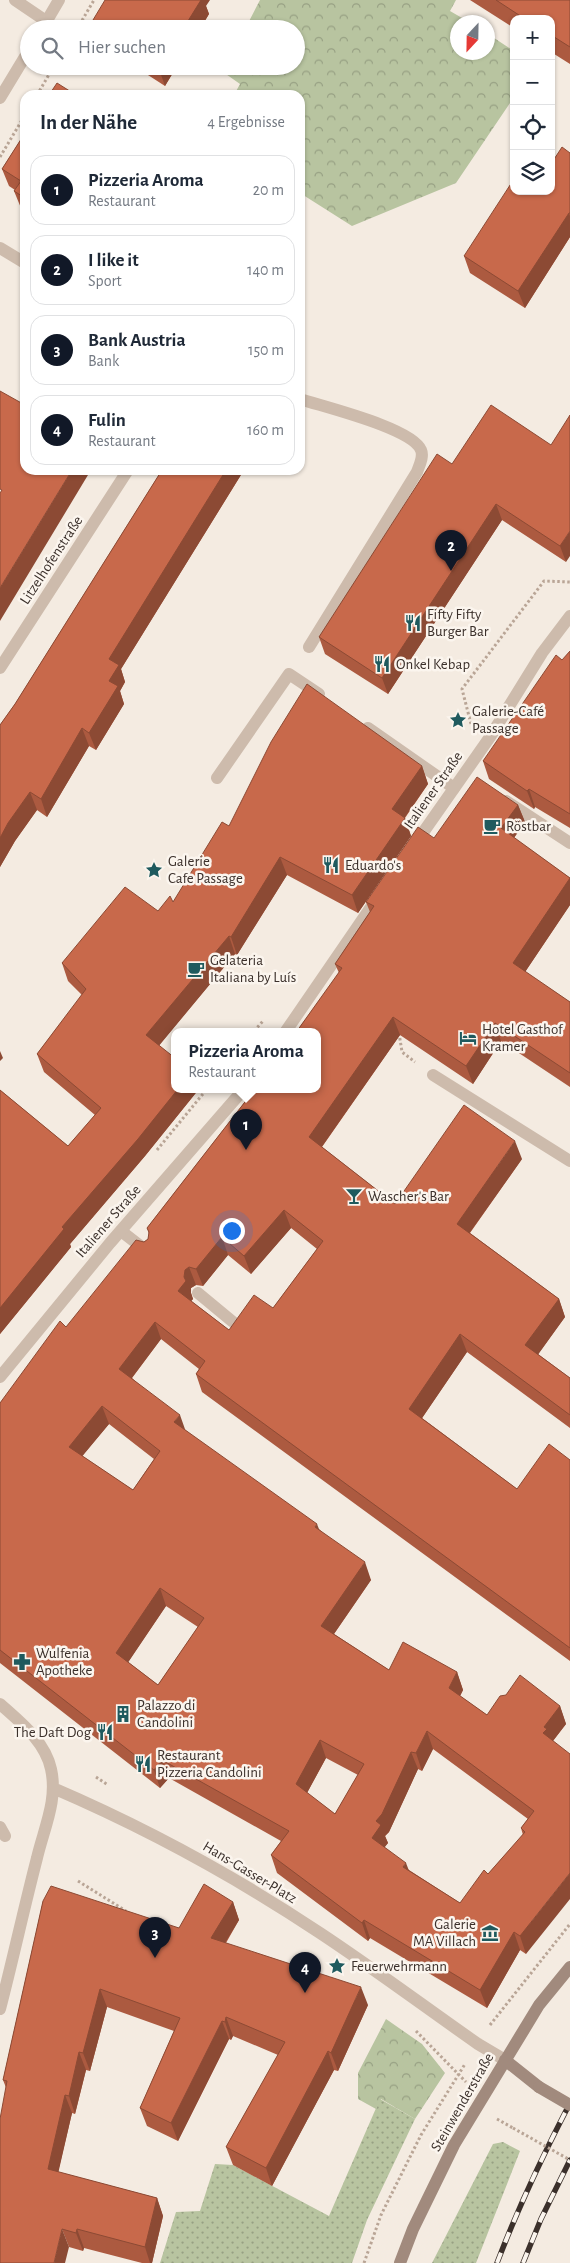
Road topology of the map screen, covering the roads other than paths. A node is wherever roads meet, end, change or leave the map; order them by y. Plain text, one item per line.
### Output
1 (15, 0) edge
2 (59, 0) edge
3 (38, 20) edge
4 (47, 20) edge
5 (20, 65) edge
6 (0, 98) edge
7 (0, 248) edge
8 (20, 260) edge
9 (305, 401) edge
10 (125, 475) edge
11 (569, 618) edge
12 (309, 647) dead end
13 (0, 668) edge
14 (330, 702) edge
15 (354, 718) edge
16 (465, 773) junction
17 (217, 778) dead end
18 (478, 782) edge
19 (454, 788) junction
20 (493, 792) edge
21 (570, 842) edge
22 (406, 857) edge
23 (385, 887) edge
24 (288, 1028) edge
25 (433, 1075) road end
26 (241, 1093) edge
27 (570, 1160) edge
28 (121, 1231) junction
29 (148, 1252) edge
30 (198, 1293) dead end
31 (233, 1322) edge
32 (0, 1377) edge
33 (0, 1704) edge
34 (54, 1788) junction
35 (570, 1966) edge
36 (0, 2009) edge
37 (505, 2060) junction
38 (570, 2105) edge
39 (400, 2263) edge

1 - 3 street
2 - 4 street
5 - 6 street
7 - 8 street
9 - 12 street
10 - 13 street, Litzelhofenstraße
11 - 16 street, Italiener Straße
14 - 17 street
15 - 19 street
16 - 18 street
16 - 19 street, Italiener Straße
19 - 22 street, Italiener Straße
20 - 21 street
23 - 24 street
25 - 27 street
26 - 28 street, Italiener Straße
28 - 29 street
28 - 32 street, Italiener Straße
30 - 31 street
33 - 34 street
34 - 36 street
34 - 37 street, Hans-Gasser-Platz
35 - 37 main road, Steinwenderstraße
37 - 38 main road, bridge
37 - 39 main road, Steinwenderstraße

